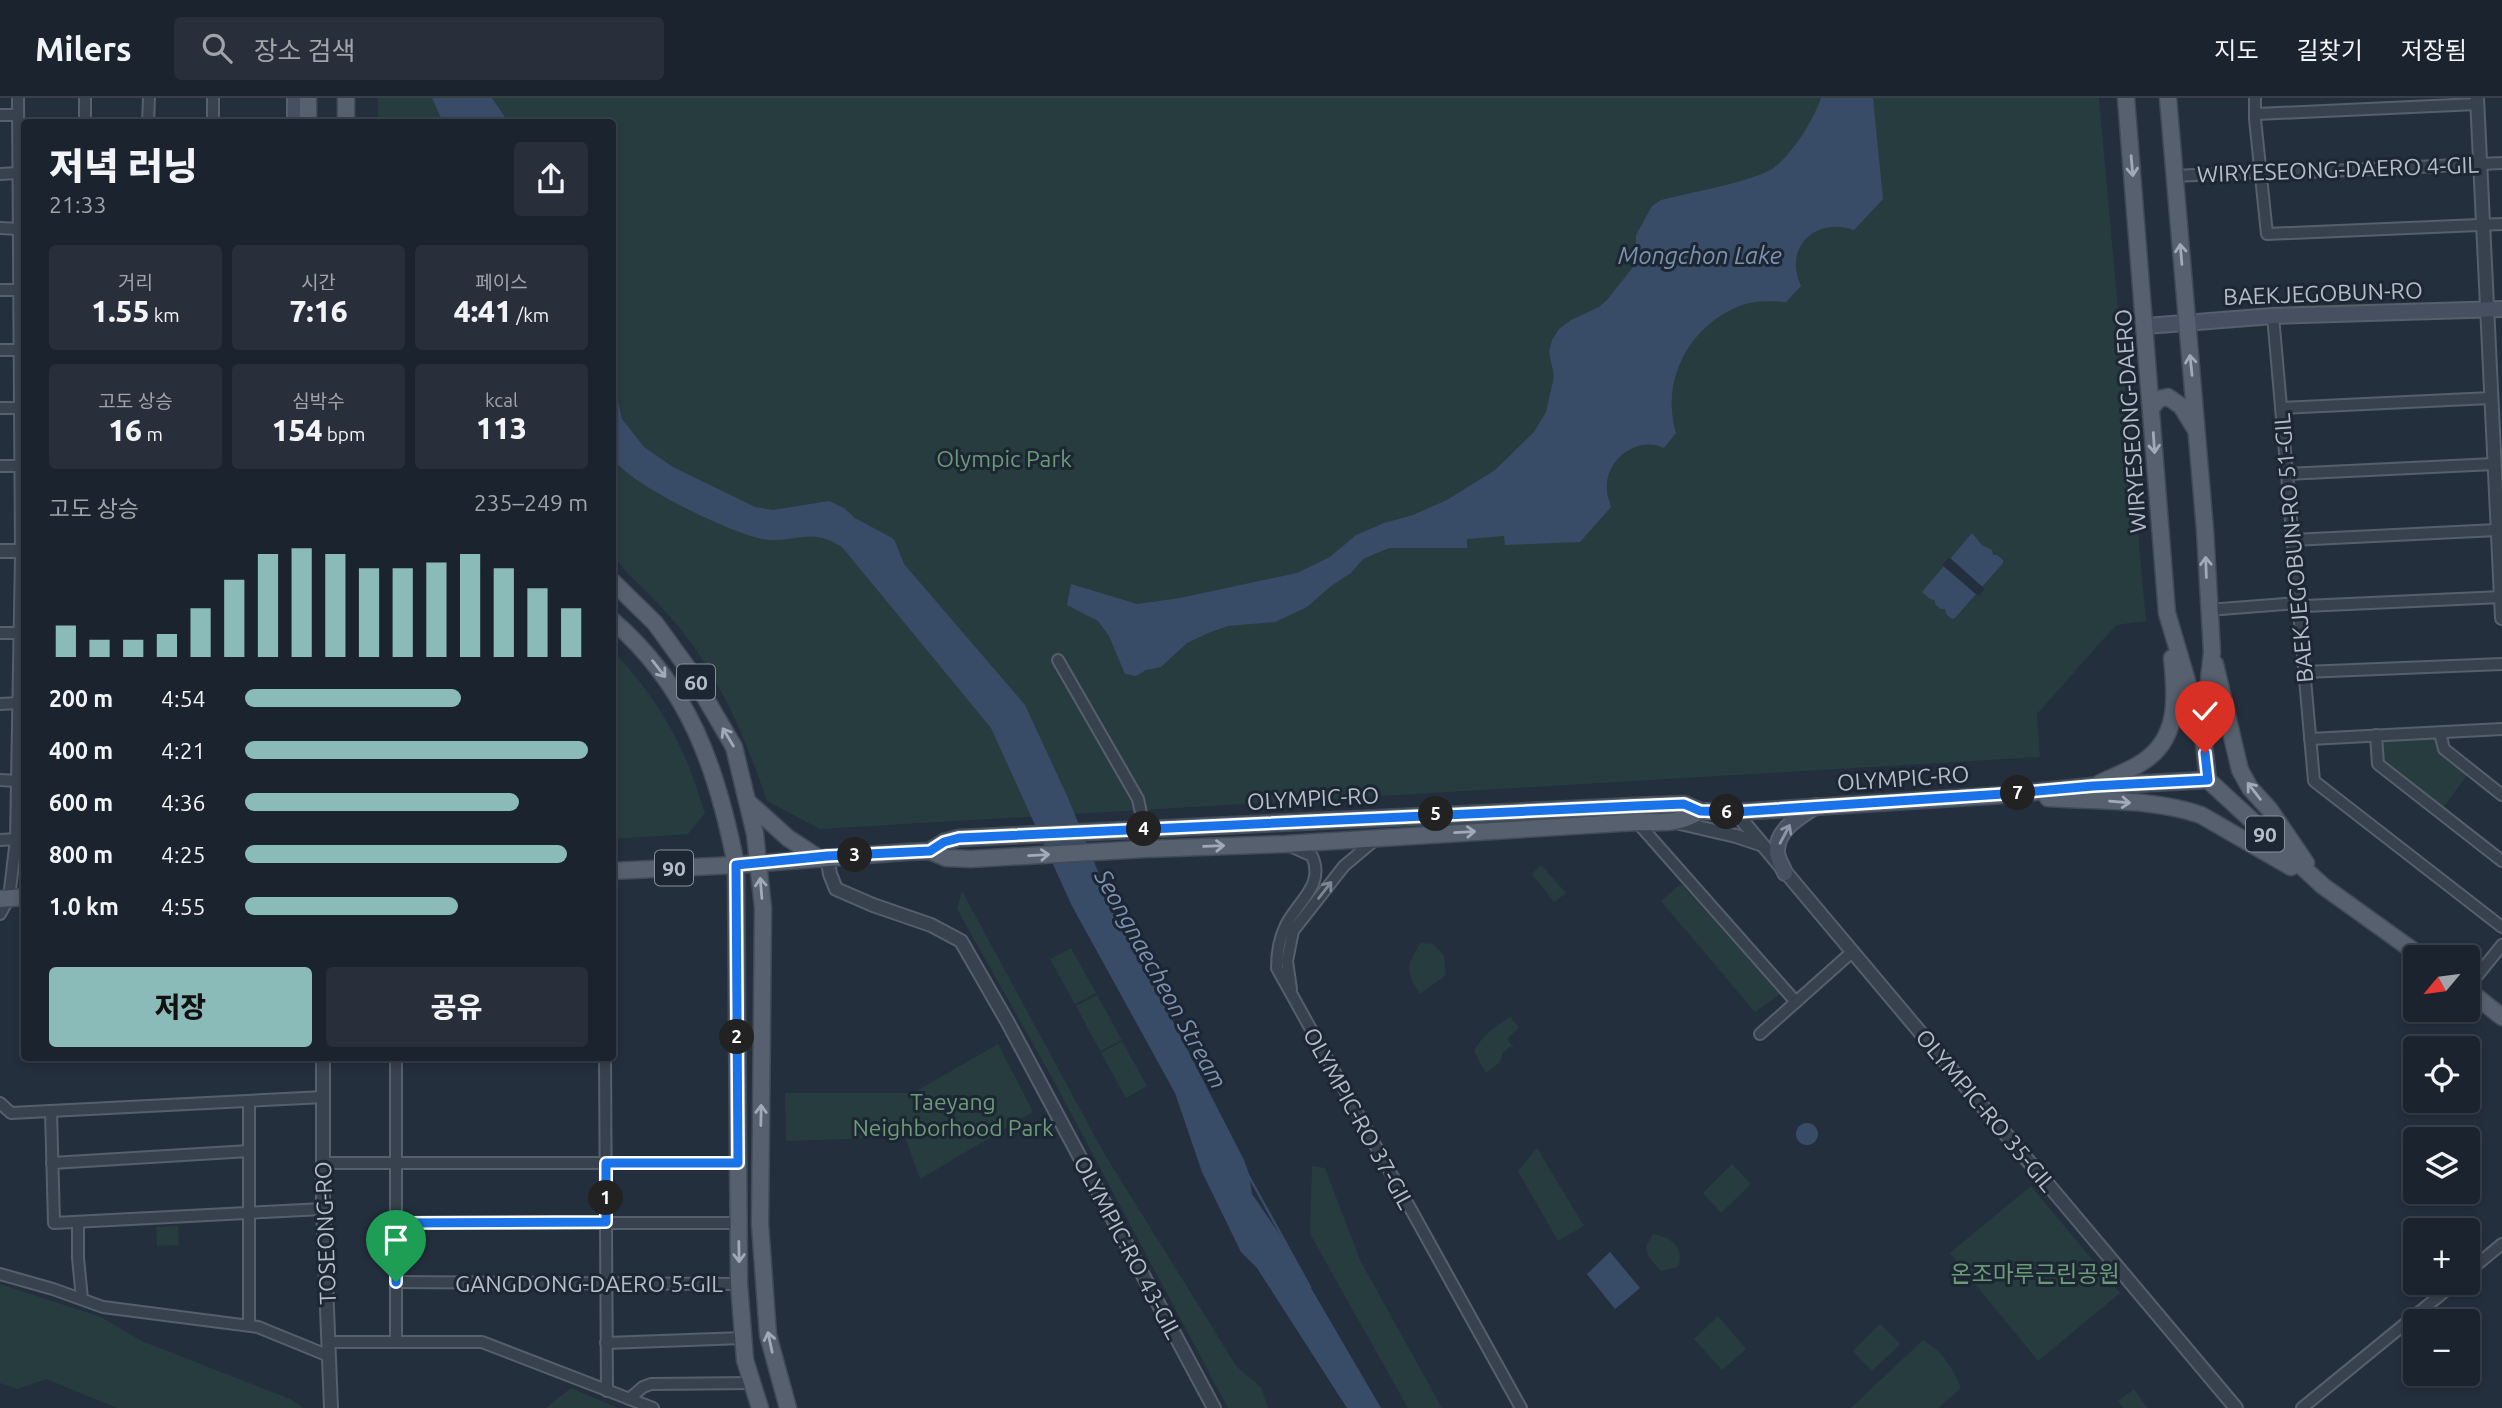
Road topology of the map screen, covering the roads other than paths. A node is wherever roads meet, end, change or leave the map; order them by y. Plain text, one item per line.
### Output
1 (18, 98) edge
2 (85, 98) edge
3 (149, 98) edge
4 (213, 98) edge
5 (295, 98) edge
6 (308, 98) edge
7 (346, 98) edge
8 (2126, 98) edge
9 (2168, 98) edge
10 (2255, 98) edge
11 (2477, 101) edge
12 (2257, 114) junction
13 (0, 115) edge
14 (18, 115) junction
15 (85, 119) edge
16 (148, 119) edge
17 (213, 119) edge
18 (295, 119) edge
19 (308, 119) edge
20 (346, 119) edge
21 (2502, 163) edge
22 (2481, 164) junction
23 (18, 173) junction
24 (0, 174) edge
25 (2263, 174) junction
26 (2175, 176) junction
27 (2502, 224) edge
28 (2483, 225) junction
29 (0, 228) edge
30 (19, 229) junction
31 (21, 258) edge
32 (21, 279) edge
33 (0, 290) edge
34 (19, 290) junction
35 (2495, 310) edge
36 (2273, 316) junction
37 (2187, 322) junction
38 (2146, 326) junction
39 (0, 350) edge
40 (20, 350) junction
41 (2491, 398) junction
42 (0, 408) edge
43 (20, 408) junction
44 (2151, 408) junction
45 (2281, 408) junction
46 (2197, 432) junction
47 (2494, 464) junction
48 (0, 466) edge
49 (21, 466) joint
50 (2286, 474) junction
51 (2497, 530) junction
52 (2292, 540) junction
53 (0, 551) edge
54 (21, 551) edge
55 (616, 585) edge
56 (2501, 597) edge
57 (2297, 603) junction
58 (21, 606) edge
59 (2208, 610) junction
60 (2167, 613) junction
61 (2502, 618) edge
62 (616, 623) edge
63 (20, 633) junction
64 (0, 634) edge
65 (2212, 652) junction
66 (1058, 660) dead end
67 (2502, 664) edge
68 (2304, 672) junction
69 (19, 703) junction
70 (0, 704) edge
71 (2502, 729) edge
72 (2440, 733) junction
73 (2203, 735) junction
74 (2376, 735) junction
75 (2310, 739) junction
76 (21, 759) edge
77 (0, 780) edge
78 (2208, 780) junction
79 (18, 781) junction
80 (2093, 786) junction
81 (2003, 794) junction
82 (2502, 795) edge
83 (747, 802) junction
84 (1816, 806) junction
85 (1700, 811) junction
86 (1735, 812) junction
87 (1637, 822) junction
88 (1676, 822) junction
89 (1145, 829) junction
90 (1378, 837) junction
91 (16, 839) junction
92 (0, 840) edge
93 (1286, 844) junction
94 (1762, 845) junction
95 (930, 851) junction
96 (822, 857) junction
97 (2502, 861) edge
98 (759, 862) junction
99 (736, 865) junction
100 (616, 871) edge
101 (1786, 873) junction
102 (2323, 886) junction
103 (8, 897) edge
104 (0, 914) edge
105 (2502, 927) edge
106 (2405, 945) edge
107 (2502, 945) edge
108 (1852, 952) junction
109 (2480, 973) edge
110 (1292, 995) junction
111 (2480, 998) edge
112 (1796, 1002) junction
113 (2502, 1017) edge
114 (1760, 1034) dead end
115 (323, 1061) edge
116 (397, 1061) edge
117 (606, 1061) edge
118 (324, 1097) junction
119 (249, 1101) junction
120 (0, 1103) edge
121 (51, 1111) junction
122 (249, 1151) junction
123 (52, 1163) junction
124 (323, 1163) junction
125 (396, 1163) junction
126 (606, 1163) junction
127 (738, 1163) junction
128 (323, 1209) junction
129 (249, 1213) junction
130 (78, 1222) junction
131 (606, 1222) junction
132 (396, 1223) junction
133 (738, 1223) junction
134 (2502, 1244) edge
135 (2480, 1262) edge
136 (0, 1274) edge
137 (396, 1282) junction
138 (606, 1282) junction
139 (739, 1284) junction
140 (2440, 1295) edge
141 (82, 1299) junction
142 (249, 1325) junction
143 (743, 1338) junction
144 (329, 1342) junction
145 (396, 1342) junction
146 (606, 1343) junction
147 (329, 1356) junction
148 (752, 1383) junction
149 (607, 1391) junction
150 (629, 1399) junction
151 (331, 1408) edge
152 (653, 1408) edge
153 (760, 1408) edge
154 (788, 1408) edge
155 (1214, 1408) edge
156 (1521, 1408) edge
157 (2236, 1408) edge
158 (2302, 1408) edge

1 - 14 street
2 - 15 street
3 - 16 street
4 - 17 street
5 - 18 main road
6 - 19 main road
7 - 20 main road
8 -> 38 main road, WIRYESEONG-DAERO
9 - 26 main road, WIRYESEONG-DAERO
10 - 12 street
11 - 12 street
11 - 22 street
12 - 25 street
13 - 14 street
14 - 23 street
21 - 22 street, WIRYESEONG-DAERO 4-GIL
22 - 25 street, WIRYESEONG-DAERO 4-GIL
22 - 28 street
23 - 24 street
23 - 30 street
25 - 26 street, WIRYESEONG-DAERO 4-GIL
25 - 28 street
37 -> 26 main road, WIRYESEONG-DAERO
27 - 28 street
28 - 35 street
29 - 30 street
30 - 31 street
32 - 34 street
33 - 34 street
34 - 40 street
35 - 36 main road, BAEKJEGOBUN-RO
35 - 41 street
36 - 37 main road, BAEKJEGOBUN-RO
36 - 45 street, BAEKJEGOBUN-RO 51-GIL
37 - 38 main road, BAEKJEGOBUN-RO
46 -> 37 main road, WIRYESEONG-DAERO
38 - 44 main road, WIRYESEONG-DAERO
39 - 40 street
40 - 43 street
41 - 45 street
41 - 47 street
42 - 43 street
43 - 49 street
44 - 46 main road
44 -> 60 main road, WIRYESEONG-DAERO
45 - 50 street, BAEKJEGOBUN-RO 51-GIL
59 -> 46 main road, WIRYESEONG-DAERO
47 - 50 street
47 - 51 street
48 - 49 street
50 - 52 street, BAEKJEGOBUN-RO 51-GIL
51 - 52 street
51 - 56 street
52 - 57 street, BAEKJEGOBUN-RO 51-GIL
53 - 54 street
83 -> 55 main road, 60
56 - 57 street
56 - 61 street
57 - 59 street
57 - 68 street, BAEKJEGOBUN-RO 51-GIL
58 - 63 street
59 - 65 main road, WIRYESEONG-DAERO
60 - 73 main road, WIRYESEONG-DAERO
60 - 80 main road
62 -> 99 main road, 60
63 - 64 street
63 - 69 street
65 - 73 main road, WIRYESEONG-DAERO
102 -> 65 main road
66 - 89 street
67 - 68 street
68 - 75 street, BAEKJEGOBUN-RO 51-GIL
69 - 70 street
69 - 76 street
71 - 72 street
72 - 74 street
72 - 82 street
73 - 78 main road, WIRYESEONG-DAERO
74 - 75 street
74 - 97 street
75 - 105 street, BAEKJEGOBUN-RO 51-GIL
76 - 79 street
77 - 79 street
78 - 80 main road, OLYMPIC-RO / 90
78 - 102 main road, 90
79 - 91 street
80 - 81 main road, OLYMPIC-RO / 90
81 - 84 main road, OLYMPIC-RO / 90
81 -> 102 main road, 90
83 - 96 main road
83 - 98 main road, 60
84 - 86 main road, OLYMPIC-RO / 90
101 -> 84 main road
85 - 86 main road, OLYMPIC-RO / 90
85 - 88 main road, OLYMPIC-RO / 90
85 - 89 main road, OLYMPIC-RO / 90
86 - 94 street, OLYMPIC-RO 35-GIL
87 - 88 main road, OLYMPIC-RO / 90
90 -> 87 main road, OLYMPIC-RO / 90
87 - 112 street
88 - 94 street
89 - 95 main road, OLYMPIC-RO / 90
90 - 93 main road, OLYMPIC-RO / 90
110 -> 90 street, OLYMPIC-RO 37-GIL
91 - 92 street
91 - 103 street
95 -> 93 main road, OLYMPIC-RO / 90
93 - 110 street
94 - 101 street, OLYMPIC-RO 35-GIL
95 - 96 main road, OLYMPIC-RO / 90
96 - 98 main road, OLYMPIC-RO / 90
96 - 155 street, OLYMPIC-RO 43-GIL
98 - 99 main road, OLYMPIC-RO / 90
154 -> 98 main road, 60
99 - 100 main road, OLYMPIC-RO / 90
99 - 127 main road, 60
101 - 108 street, OLYMPIC-RO 35-GIL
102 - 106 main road, 90
103 - 104 street
107 - 109 street
108 - 112 street
108 - 157 street, OLYMPIC-RO 35-GIL
110 - 156 street, OLYMPIC-RO 37-GIL
111 - 113 main road
112 - 114 street
115 - 118 street, TOSEONG-RO
116 - 125 street
117 - 126 street
118 - 119 street
118 - 124 street, TOSEONG-RO
119 - 121 street
119 - 122 street
120 - 121 street
121 - 123 street
122 - 123 street
122 - 129 street
123 - 130 street
124 - 125 street
124 - 128 street, TOSEONG-RO
125 - 126 street
125 - 132 street
126 - 127 street
126 - 131 street
127 - 133 main road, 60
128 - 129 street
128 - 144 street, TOSEONG-RO
129 - 130 street
129 - 142 street
130 - 141 street
131 - 132 street
131 - 133 street
131 - 138 street
132 - 137 street
133 -> 139 main road, 60
134 - 135 street
136 - 141 street
137 - 138 street, GANGDONG-DAERO 5-GIL
137 - 145 street
138 - 139 street, GANGDONG-DAERO 5-GIL
138 - 146 street
139 - 143 main road, 60
140 - 158 street
141 - 142 street
142 - 147 street
143 - 146 street
143 - 148 main road, 60
144 - 145 street
144 - 147 street, TOSEONG-RO
145 - 149 street
146 - 149 street
147 - 151 street, TOSEONG-RO
148 - 150 street
148 - 153 main road, 60
149 - 150 street
150 - 152 street

